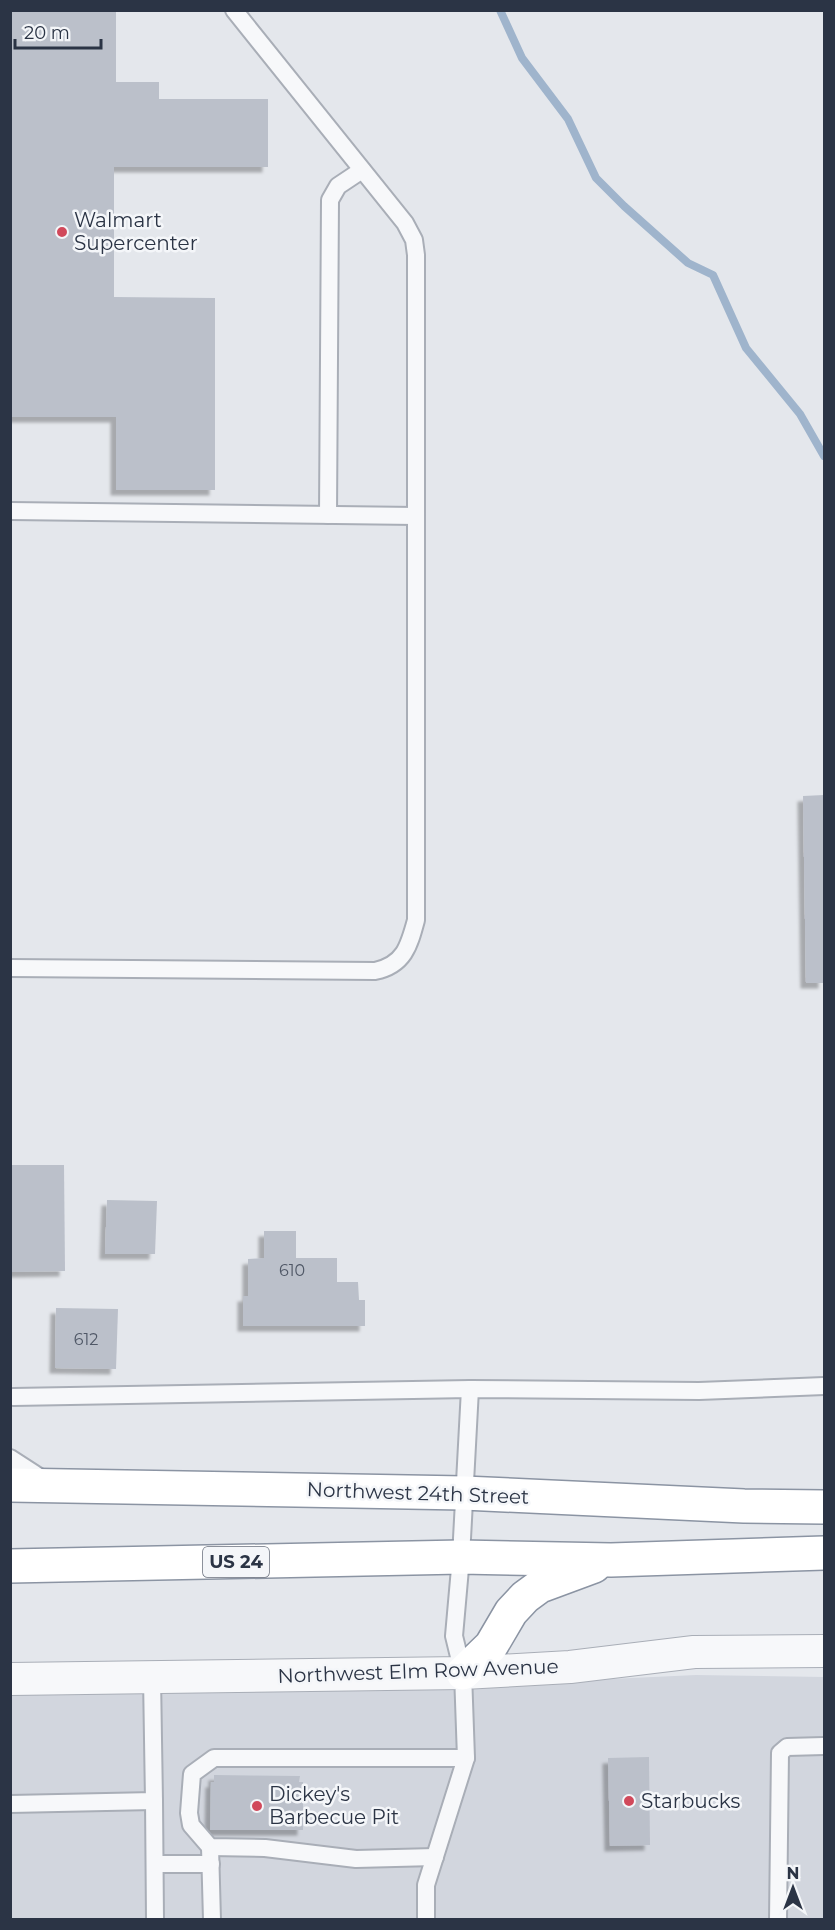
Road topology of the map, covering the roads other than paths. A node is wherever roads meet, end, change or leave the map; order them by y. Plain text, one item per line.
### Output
1 (234, 10) edge
2 (362, 170) junction
3 (10, 512) edge
4 (328, 515) junction
5 (416, 516) junction
6 (10, 968) edge
7 (825, 1386) edge
8 (470, 1389) junction
9 (13, 1397) dead end
10 (10, 1458) edge
11 (10, 1485) edge
12 (53, 1485) junction
13 (464, 1493) junction
14 (825, 1507) edge
15 (825, 1553) edge
16 (461, 1557) junction
17 (611, 1560) junction
18 (10, 1566) edge
19 (825, 1651) edge
20 (463, 1673) junction
21 (152, 1677) junction
22 (10, 1679) edge
23 (825, 1746) edge
24 (466, 1758) junction
25 (154, 1801) junction
26 (10, 1804) edge
27 (210, 1847) junction
28 (435, 1857) junction
29 (155, 1864) junction
30 (211, 1864) junction
31 (155, 1920) edge
32 (212, 1920) edge
33 (426, 1920) edge
34 (778, 1920) edge

1 - 2 lane
2 - 4 lane
2 - 5 lane
3 - 4 lane
4 - 5 lane
5 - 6 lane
7 - 8 lane
8 - 9 lane
8 - 13 lane
10 - 12 lane
11 - 12 highway, Northwest 24th Street
12 - 13 highway, Northwest 24th Street
13 - 14 highway, Northwest 24th Street
13 - 16 lane
15 - 17 highway, US 24
16 - 17 highway, US 24
16 - 18 highway, US 24
16 - 20 lane
17 - 20 highway
19 - 20 street, Northwest Elm Row Avenue
20 - 21 street, Northwest Elm Row Avenue
20 - 24 lane
21 - 22 street, Northwest Elm Row Avenue
21 - 25 lane
23 - 34 lane
24 - 27 lane
24 - 28 lane
25 - 26 lane
25 - 29 lane
27 - 28 lane
27 - 30 lane
28 - 33 lane
29 - 30 lane
29 - 31 lane
30 - 32 lane

